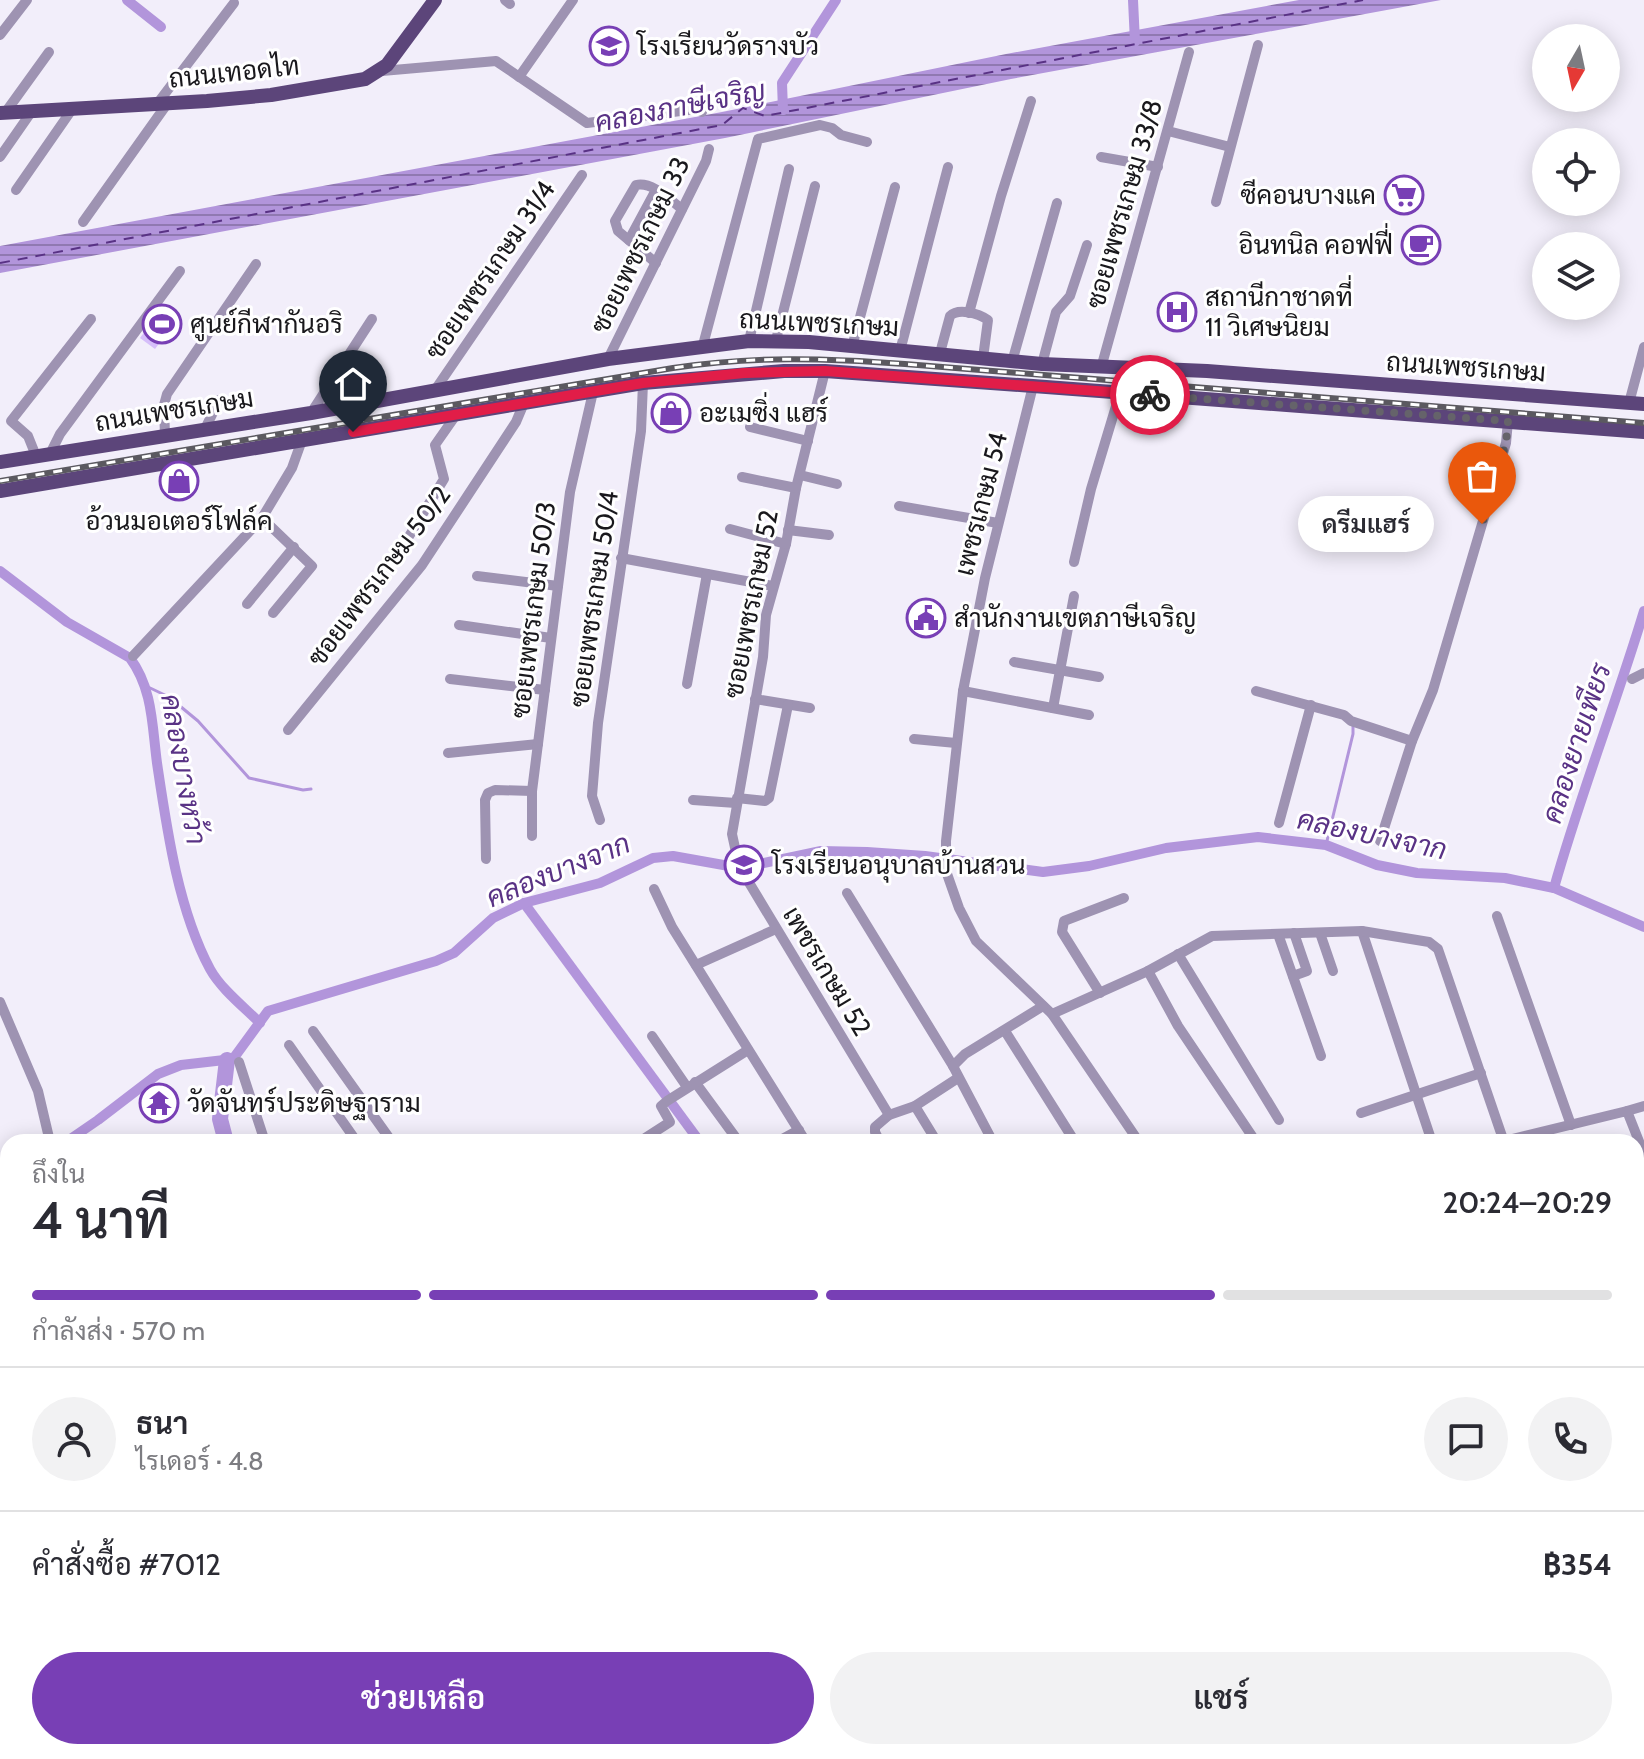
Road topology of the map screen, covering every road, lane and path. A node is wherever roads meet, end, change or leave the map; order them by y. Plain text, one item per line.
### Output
1 (27, 0) edge
2 (435, 0) edge
3 (573, 0) edge
4 (234, 3) dead end
5 (0, 35) edge
6 (1258, 45) dead end
7 (49, 52) dead end
8 (1189, 52) dead end
9 (382, 71) junction
10 (519, 77) junction
11 (1031, 101) dead end
12 (162, 104) junction
13 (73, 108) junction
14 (699, 110) dead end
15 (32, 111) junction
16 (2, 113) edge
17 (1168, 131) junction
18 (867, 142) dead end
19 (1230, 147) junction
20 (709, 149) dead end
21 (0, 157) edge
22 (1101, 157) dead end
23 (948, 167) dead end
24 (1158, 167) junction
25 (789, 169) dead end
26 (582, 175) dead end
27 (815, 186) dead end
28 (895, 187) dead end
29 (16, 190) dead end
30 (656, 190) junction
31 (1216, 202) dead end
32 (1057, 203) dead end
33 (682, 209) junction
34 (83, 222) dead end
35 (629, 240) junction
36 (1087, 245) dead end
37 (656, 263) junction
38 (256, 264) dead end
39 (180, 271) dead end
40 (969, 313) junction
41 (91, 319) dead end
42 (372, 319) dead end
43 (776, 340) junction
44 (749, 341) junction
45 (703, 345) junction
46 (852, 347) junction
47 (1644, 347) edge
48 (900, 351) junction
49 (940, 353) junction
50 (983, 358) junction
51 (608, 359) junction
52 (1012, 362) junction
53 (1042, 364) junction
54 (1101, 368) junction
55 (825, 371) junction
56 (643, 383) junction
57 (1033, 386) junction
58 (435, 390) junction
59 (593, 392) junction
60 (1120, 393) junction
61 (219, 400) dead end
62 (524, 403) junction
63 (1636, 404) edge
64 (311, 413) junction
65 (456, 415) junction
66 (263, 420) junction
67 (1508, 421) junction
68 (230, 425) junction
69 (750, 427) dead end
70 (205, 429) junction
71 (1644, 432) edge
72 (165, 436) junction
73 (302, 440) junction
74 (808, 441) junction
75 (269, 445) junction
76 (232, 452) junction
77 (43, 455) junction
78 (0, 462) edge
79 (800, 475) junction
80 (742, 477) dead end
81 (837, 484) dead end
82 (796, 488) junction
83 (0, 491) edge
84 (899, 506) dead end
85 (262, 518) junction
86 (998, 523) junction
87 (730, 529) dead end
88 (788, 530) junction
89 (829, 535) dead end
90 (408, 538) dead end
91 (786, 544) junction
92 (294, 547) junction
93 (621, 558) junction
94 (1074, 562) dead end
95 (707, 574) junction
96 (477, 576) dead end
97 (558, 586) junction
98 (773, 586) junction
99 (1074, 596) dead end
100 (247, 604) dead end
101 (273, 613) dead end
102 (459, 625) dead end
103 (551, 638) junction
104 (133, 656) dead end
105 (1014, 662) dead end
106 (1060, 670) junction
107 (1644, 673) edge
108 (1099, 677) dead end
109 (450, 679) dead end
110 (1632, 679) dead end
111 (687, 684) dead end
112 (545, 690) junction
113 (963, 691) junction
114 (1256, 691) dead end
115 (755, 699) junction
116 (788, 705) junction
117 (1311, 706) junction
118 (810, 708) dead end
119 (1053, 708) junction
120 (1089, 715) dead end
121 (288, 730) dead end
122 (914, 739) dead end
123 (1412, 741) junction
124 (956, 743) junction
125 (538, 744) junction
126 (448, 753) dead end
127 (532, 791) junction
128 (693, 800) dead end
129 (737, 800) junction
130 (600, 820) dead end
131 (1279, 823) dead end
132 (532, 836) dead end
133 (1380, 841) dead end
134 (734, 847) joint
135 (486, 859) dead end
136 (654, 889) dead end
137 (847, 893) dead end
138 (1124, 898) dead end
139 (1497, 916) dead end
140 (776, 929) junction
141 (1362, 931) junction
142 (1294, 933) junction
143 (1320, 933) junction
144 (1278, 934) junction
145 (1178, 954) junction
146 (696, 965) junction
147 (1148, 971) junction
148 (1333, 971) dead end
149 (1293, 976) junction
150 (1100, 993) junction
151 (0, 1002) edge
152 (1043, 1006) junction
153 (1052, 1014) junction
154 (3, 1020) edge
155 (313, 1031) dead end
156 (1005, 1031) junction
157 (652, 1036) dead end
158 (289, 1045) dead end
159 (748, 1050) junction
160 (1321, 1056) dead end
161 (239, 1062) dead end
162 (953, 1066) junction
163 (1481, 1073) junction
164 (958, 1078) junction
165 (691, 1084) junction
166 (1416, 1095) junction
167 (915, 1106) junction
168 (1644, 1106) edge
169 (1627, 1111) junction
170 (1361, 1113) dead end
171 (889, 1115) junction
172 (1279, 1120) dead end
173 (1571, 1125) junction
174 (799, 1130) junction
175 (49, 1134) edge
176 (262, 1134) edge
177 (351, 1134) edge
178 (386, 1134) edge
179 (651, 1134) edge
180 (732, 1134) edge
181 (792, 1134) edge
182 (801, 1134) edge
183 (877, 1134) edge
184 (932, 1134) edge
185 (989, 1134) edge
186 (1070, 1134) edge
187 (1134, 1134) edge
188 (1251, 1134) edge
189 (1429, 1134) edge
190 (1501, 1134) edge
191 (1536, 1134) edge
192 (1636, 1134) edge

1 - 5 street
2 - 9 main road
3 - 10 street
4 - 12 street
6 - 19 street
7 - 16 street
8 - 17 street, ซอยเพชรเกษม 33/8
9 - 10 street
9 - 12 main road, ถนนเทอดไท
10 - 14 street
11 - 40 street
12 - 13 main road, ถนนเทอดไท
12 - 34 street
13 - 15 main road, ถนนเทอดไท
13 - 29 street
15 - 16 main road, ถนนเทอดไท
15 - 21 street
17 - 19 street
17 - 24 street, ซอยเพชรเกษม 33/8
18 - 45 street
19 - 31 street
20 - 33 street, ซอยเพชรเกษม 33
22 - 24 street
23 - 48 street
24 - 54 street, ซอยเพชรเกษม 33/8
25 - 44 street
26 - 58 street, ซอยเพชรเกษม 31/4
27 - 43 street
28 - 46 street
30 - 33 street
30 - 35 street
30 - 35 street
32 - 52 street
33 - 37 street, ซอยเพชรเกษม 33
35 - 37 street
36 - 53 street
37 - 51 street, ซอยเพชรเกษม 33
38 - 72 street
39 - 77 street
40 - 49 street
40 - 50 street
41 - 77 street
42 - 64 street
43 - 44 main road, ถนนเพชรเกษม
43 - 46 main road, ถนนเพชรเกษม
44 - 45 main road, ถนนเพชรเกษม
45 - 51 main road, ถนนเพชรเกษม
46 - 48 main road, ถนนเพชรเกษม
47 - 63 street
48 - 49 main road, ถนนเพชรเกษม
49 - 50 main road, ถนนเพชรเกษม
50 - 52 main road, ถนนเพชรเกษม
51 - 58 main road, ถนนเพชรเกษม
52 - 53 main road, ถนนเพชรเกษม
53 - 54 main road, ถนนเพชรเกษม
54 - 63 main road, ถนนเพชรเกษม
55 - 56 main road, ถนนเพชรเกษม
55 - 57 main road, ถนนเพชรเกษม
55 - 74 street, ซอยเพชรเกษม 52
56 - 59 main road, ถนนเพชรเกษม
56 - 93 street, ซอยเพชรเกษม 50/4
57 - 60 main road, ถนนเพชรเกษม
57 - 86 street, เพชรเกษม 54
58 - 64 main road, ถนนเพชรเกษม
59 - 62 main road, ถนนเพชรเกษม
59 - 97 street, ซอยเพชรเกษม 50/3
60 - 67 main road, ถนนเพชรเกษม
60 - 94 street
61 - 70 street
62 - 65 main road, ถนนเพชรเกษม
62 - 121 street, ซอยเพชรเกษม 50/2
64 - 66 main road, ถนนเพชรเกษม
65 - 73 main road, ถนนเพชรเกษม
65 - 90 street
66 - 68 main road, ถนนเพชรเกษม
66 - 75 main road
67 - 71 main road, ถนนเพชรเกษม
67 - 123 street
68 - 70 main road, ถนนเพชรเกษม
68 - 76 main road
69 - 74 street
70 - 72 main road, ถนนเพชรเกษม
72 - 77 main road, ถนนเพชรเกษม
73 - 75 main road, ถนนเพชรเกษม
73 - 85 street
74 - 79 street, ซอยเพชรเกษม 52
75 - 76 main road, ถนนเพชรเกษม
76 - 83 main road, ถนนเพชรเกษม
77 - 78 main road, ถนนเพชรเกษม
79 - 81 street
79 - 82 street, ซอยเพชรเกษม 52
80 - 82 street
82 - 88 street, ซอยเพชรเกษม 52
84 - 86 street
85 - 92 street
85 - 104 street
86 - 113 street, เพชรเกษม 54
87 - 91 street
88 - 89 street
88 - 91 street, ซอยเพชรเกษม 52
91 - 98 street, ซอยเพชรเกษม 52
92 - 100 street
92 - 101 street
93 - 95 street
93 - 130 street, ซอยเพชรเกษม 50/4
95 - 98 street
95 - 111 street
96 - 97 street
97 - 103 street, ซอยเพชรเกษม 50/3
98 - 115 street, ซอยเพชรเกษม 52
99 - 106 street
102 - 103 street
103 - 112 street, ซอยเพชรเกษม 50/3
105 - 106 street
106 - 108 street
106 - 119 street
107 - 110 street
109 - 112 street
112 - 125 street, ซอยเพชรเกษม 50/3
113 - 119 street
113 - 124 street, เพชรเกษม 54
114 - 117 street
115 - 116 street
115 - 129 street, ซอยเพชรเกษม 52
116 - 118 street
116 - 129 street
117 - 123 street
117 - 131 street
119 - 120 street
122 - 124 street
123 - 133 street
124 - 152 street, เพชรเกษม 54
125 - 126 street
125 - 127 street, ซอยเพชรเกษม 50/3
127 - 132 street, ซอยเพชรเกษม 50/3
127 - 135 street
128 - 129 street
129 - 134 street, ซอยเพชรเกษม 52
134 - 140 street, เพชรเกษม 52
136 - 146 street
137 - 162 street
138 - 150 street
139 - 173 street
140 - 146 street
140 - 171 street, เพชรเกษม 52
141 - 143 street
141 - 163 street
141 - 166 street
142 - 143 street
142 - 144 street
142 - 149 street
143 - 148 street
144 - 145 street
144 - 149 street
145 - 147 street
145 - 172 street
146 - 159 street
147 - 150 street
147 - 188 street
149 - 160 street
150 - 153 street
151 - 154 street
152 - 153 street, เพชรเกษม 54
152 - 156 street
153 - 187 street, เพชรเกษม 54
154 - 175 street
155 - 178 street
156 - 162 street
156 - 186 street
157 - 165 street
158 - 177 street
159 - 165 street
159 - 174 street
161 - 176 street
162 - 164 street
163 - 166 street
163 - 190 street
164 - 167 street
164 - 185 street
165 - 179 street
165 - 180 street
166 - 170 street
166 - 189 street
167 - 171 street
167 - 184 street
168 - 169 street
169 - 173 street
169 - 192 street
171 - 183 street
173 - 191 street
174 - 181 street
174 - 182 street

